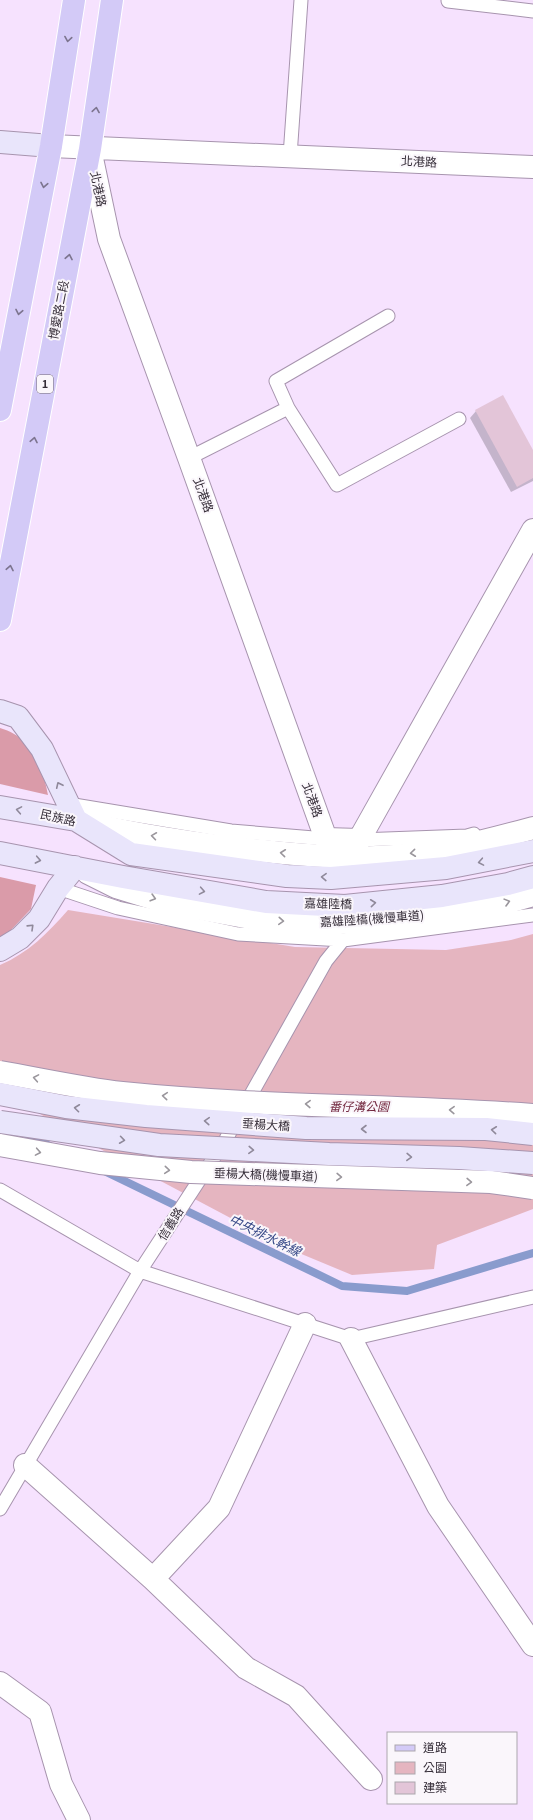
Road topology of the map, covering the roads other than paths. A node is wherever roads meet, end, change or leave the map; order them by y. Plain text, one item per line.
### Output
1 (74, 0) edge
2 (112, 0) edge
3 (301, 0) edge
4 (448, 1) edge
5 (533, 11) edge
6 (0, 142) edge
7 (51, 146) junction
8 (90, 149) junction
9 (290, 156) junction
10 (533, 167) edge
11 (388, 316) dead end
12 (288, 408) junction
13 (0, 410) edge
14 (459, 418) dead end
15 (189, 458) junction
16 (533, 530) edge
17 (0, 620) edge
18 (0, 711) edge
19 (0, 807) edge
20 (72, 812) junction
21 (533, 817) edge
22 (533, 828) edge
23 (326, 839) junction
24 (359, 840) junction
25 (131, 844) junction
26 (533, 851) edge
27 (0, 853) edge
28 (75, 867) junction
29 (533, 877) edge
30 (119, 882) junction
31 (58, 888) junction
32 (533, 896) edge
33 (533, 915) edge
34 (343, 940) junction
35 (0, 950) edge
36 (0, 1072) edge
37 (0, 1094) edge
38 (533, 1115) edge
39 (0, 1122) edge
40 (533, 1134) edge
41 (0, 1146) edge
42 (533, 1163) edge
43 (533, 1188) edge
44 (0, 1190) edge
45 (140, 1271) junction
46 (533, 1297) edge
47 (304, 1324) junction
48 (351, 1339) junction
49 (26, 1465) junction
50 (0, 1509) edge
51 (153, 1579) junction
52 (533, 1645) edge
53 (0, 1682) edge
54 (371, 1779) dead end
55 (79, 1820) edge

1 -> 7 main road
8 -> 2 main road, 博愛路二段 / 1
3 - 9 lane
4 - 5 lane
6 - 7 main road, 北港路
7 - 8 street, 北港路
7 -> 13 main road
8 - 9 street, 北港路
8 - 15 street, 北港路
17 -> 8 main road, 博愛路二段 / 1
9 - 10 street, 北港路
11 - 12 lane
12 - 14 lane
12 - 15 lane
15 - 23 street, 北港路
16 - 24 street
20 -> 18 main road
20 -> 19 main road, 民族路
20 - 23 lane
20 - 25 main road, 民族路
21 - 24 lane
22 -> 25 street
23 - 24 street
26 -> 25 main road
27 -> 28 main road
28 - 30 main road
28 - 31 main road
30 -> 29 main road, 嘉雄陸橋
30 -> 32 street, 嘉雄陸橋(機慢車道)
31 - 34 lane
35 -> 31 main road
33 - 34 lane
34 - 45 lane, 信義路, bridge
38 -> 36 street, bridge
40 -> 37 main road, 垂楊大橋, bridge
39 -> 42 main road, bridge
41 -> 43 street, 垂楊大橋(機慢車道), bridge
44 - 45 lane
45 - 47 lane
45 - 49 lane, 信義路
46 - 48 lane
47 - 48 lane
47 - 51 street
48 - 52 street
49 - 50 lane, 信義路
49 - 51 street
51 - 54 street
53 - 55 street

